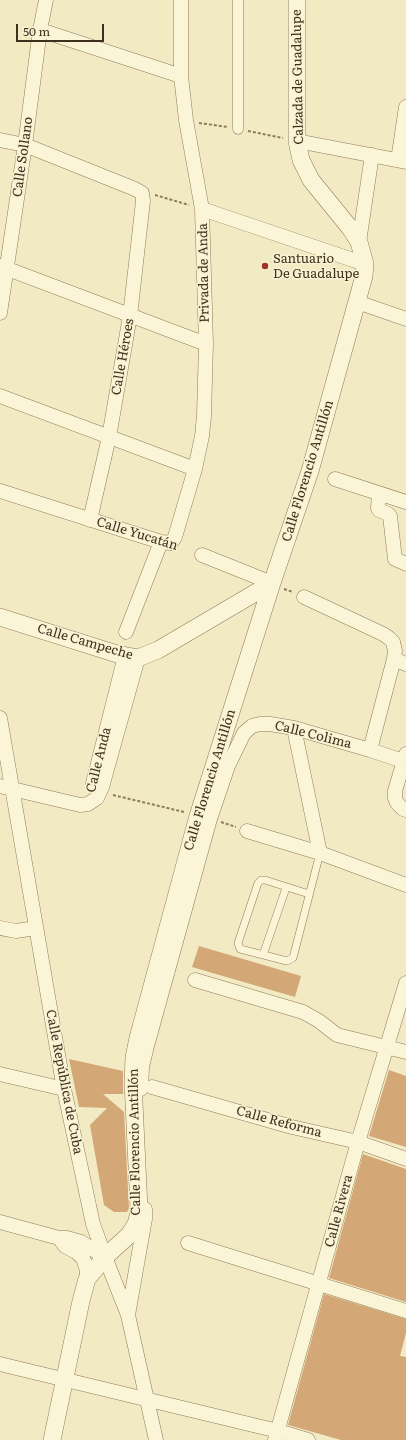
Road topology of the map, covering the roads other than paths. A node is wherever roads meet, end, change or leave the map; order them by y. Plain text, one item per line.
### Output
1 (46, 0) edge
2 (181, 0) edge
3 (238, 0) edge
4 (297, 0) edge
5 (40, 30) junction
6 (180, 76) junction
7 (406, 107) edge
8 (238, 129) road end
9 (0, 140) edge
10 (297, 141) junction
11 (25, 146) junction
12 (372, 155) junction
13 (402, 161) edge
14 (202, 209) junction
15 (359, 242) junction
16 (365, 264) junction
17 (4, 267) edge
18 (357, 302) junction
19 (0, 313) edge
20 (130, 316) junction
21 (406, 319) edge
22 (206, 344) junction
23 (0, 396) edge
24 (109, 437) junction
25 (195, 469) junction
26 (334, 479) dead end
27 (0, 491) edge
28 (379, 494) junction
29 (406, 502) edge
30 (90, 520) junction
31 (166, 542) junction
32 (202, 555) dead end
33 (406, 564) edge
34 (272, 583) junction
35 (304, 597) road end
36 (0, 617) edge
37 (126, 632) dead end
38 (131, 657) junction
39 (400, 662) edge
40 (0, 718) edge
41 (294, 728) junction
42 (370, 750) junction
43 (405, 758) edge
44 (6, 788) edge
45 (88, 804) junction
46 (406, 810) edge
47 (204, 817) junction
48 (247, 831) road end
49 (320, 854) junction
50 (406, 885) edge
51 (286, 888) junction
52 (309, 894) junction
53 (0, 928) edge
54 (36, 928) junction
55 (263, 955) junction
56 (195, 980) dead end
57 (406, 983) edge
58 (387, 1047) junction
59 (406, 1052) edge
60 (0, 1074) edge
61 (152, 1087) dead end
62 (64, 1089) junction
63 (358, 1142) junction
64 (406, 1159) edge
65 (0, 1222) edge
66 (59, 1238) junction
67 (188, 1243) dead end
68 (105, 1257) junction
69 (88, 1279) junction
70 (319, 1284) junction
71 (406, 1311) edge
72 (128, 1316) junction
73 (0, 1364) edge
74 (65, 1380) junction
75 (148, 1400) junction
76 (276, 1436) edge
77 (52, 1440) edge
78 (156, 1440) edge
79 (308, 1440) edge

1 - 5 street, Calle Sollano
2 - 6 street, Privada de Anda
3 - 8 street
4 - 10 street, Calzada de Guadalupe
5 - 6 street
5 - 11 street, Calle Sollano
6 - 14 street, Privada de Anda
7 - 13 street
9 - 11 street
10 - 12 street
10 - 15 street, Calzada de Guadalupe
11 - 17 street, Calle Sollano
11 - 20 street, Calle Héroes
12 - 13 street
12 - 15 street
14 - 16 street
14 - 22 street, Privada de Anda
15 - 16 street, Calzada de Guadalupe
16 - 18 street, Calzada de Guadalupe
17 - 19 street, Calle Sollano
17 - 20 street
18 - 21 street
18 - 34 street, Calle Florencio Antillón
20 - 22 street
20 - 24 street, Calle Héroes
22 - 25 street, Privada de Anda
23 - 24 street
24 - 25 street
24 - 30 street, Calle Héroes
25 - 31 street, Privada de Anda
26 - 28 street
27 - 30 street, Calle Yucatán
28 - 29 street
28 - 33 street
30 - 31 street, Calle Yucatán
31 - 37 street
32 - 34 street
34 - 38 street, Calle Campeche
34 - 47 street, Calle Florencio Antillón
35 - 39 street
36 - 38 street, Calle Campeche
38 - 45 street, Calle Anda
38 - 45 street, Calle Anda
39 - 42 street
40 - 44 street, Calle República de Cuba
41 - 42 street, Calle Colima
41 - 47 street, Calle Colima
41 - 49 street
42 - 43 street, Calle Colima
43 - 46 street
44 - 45 street
44 - 54 street, Calle República de Cuba
47 - 68 street, Calle Florencio Antillón
47 - 72 street, Calle Florencio Antillón
48 - 49 street
49 - 50 street
49 - 52 lane
51 - 52 lane
51 - 55 lane
51 - 55 lane
52 - 55 lane
53 - 54 street
54 - 62 street, Calle República de Cuba
56 - 58 street
57 - 58 street, Calle Rivera
58 - 59 street
58 - 63 street, Calle Rivera
60 - 62 street
61 - 63 street, Calle Reforma
62 - 68 street, Calle República de Cuba
63 - 64 street, Calle Reforma
63 - 70 street, Calle Rivera
65 - 66 street
66 - 68 street
66 - 69 street
67 - 70 street
68 - 69 street, Calle Florencio Antillón
68 - 72 street, Calle República de Cuba
69 - 74 street
70 - 71 street
70 - 76 street, Calle Rivera
72 - 75 street, Calle República de Cuba
73 - 74 street
74 - 75 street
74 - 77 street
75 - 76 street
75 - 78 street, Calle República de Cuba
76 - 79 street

